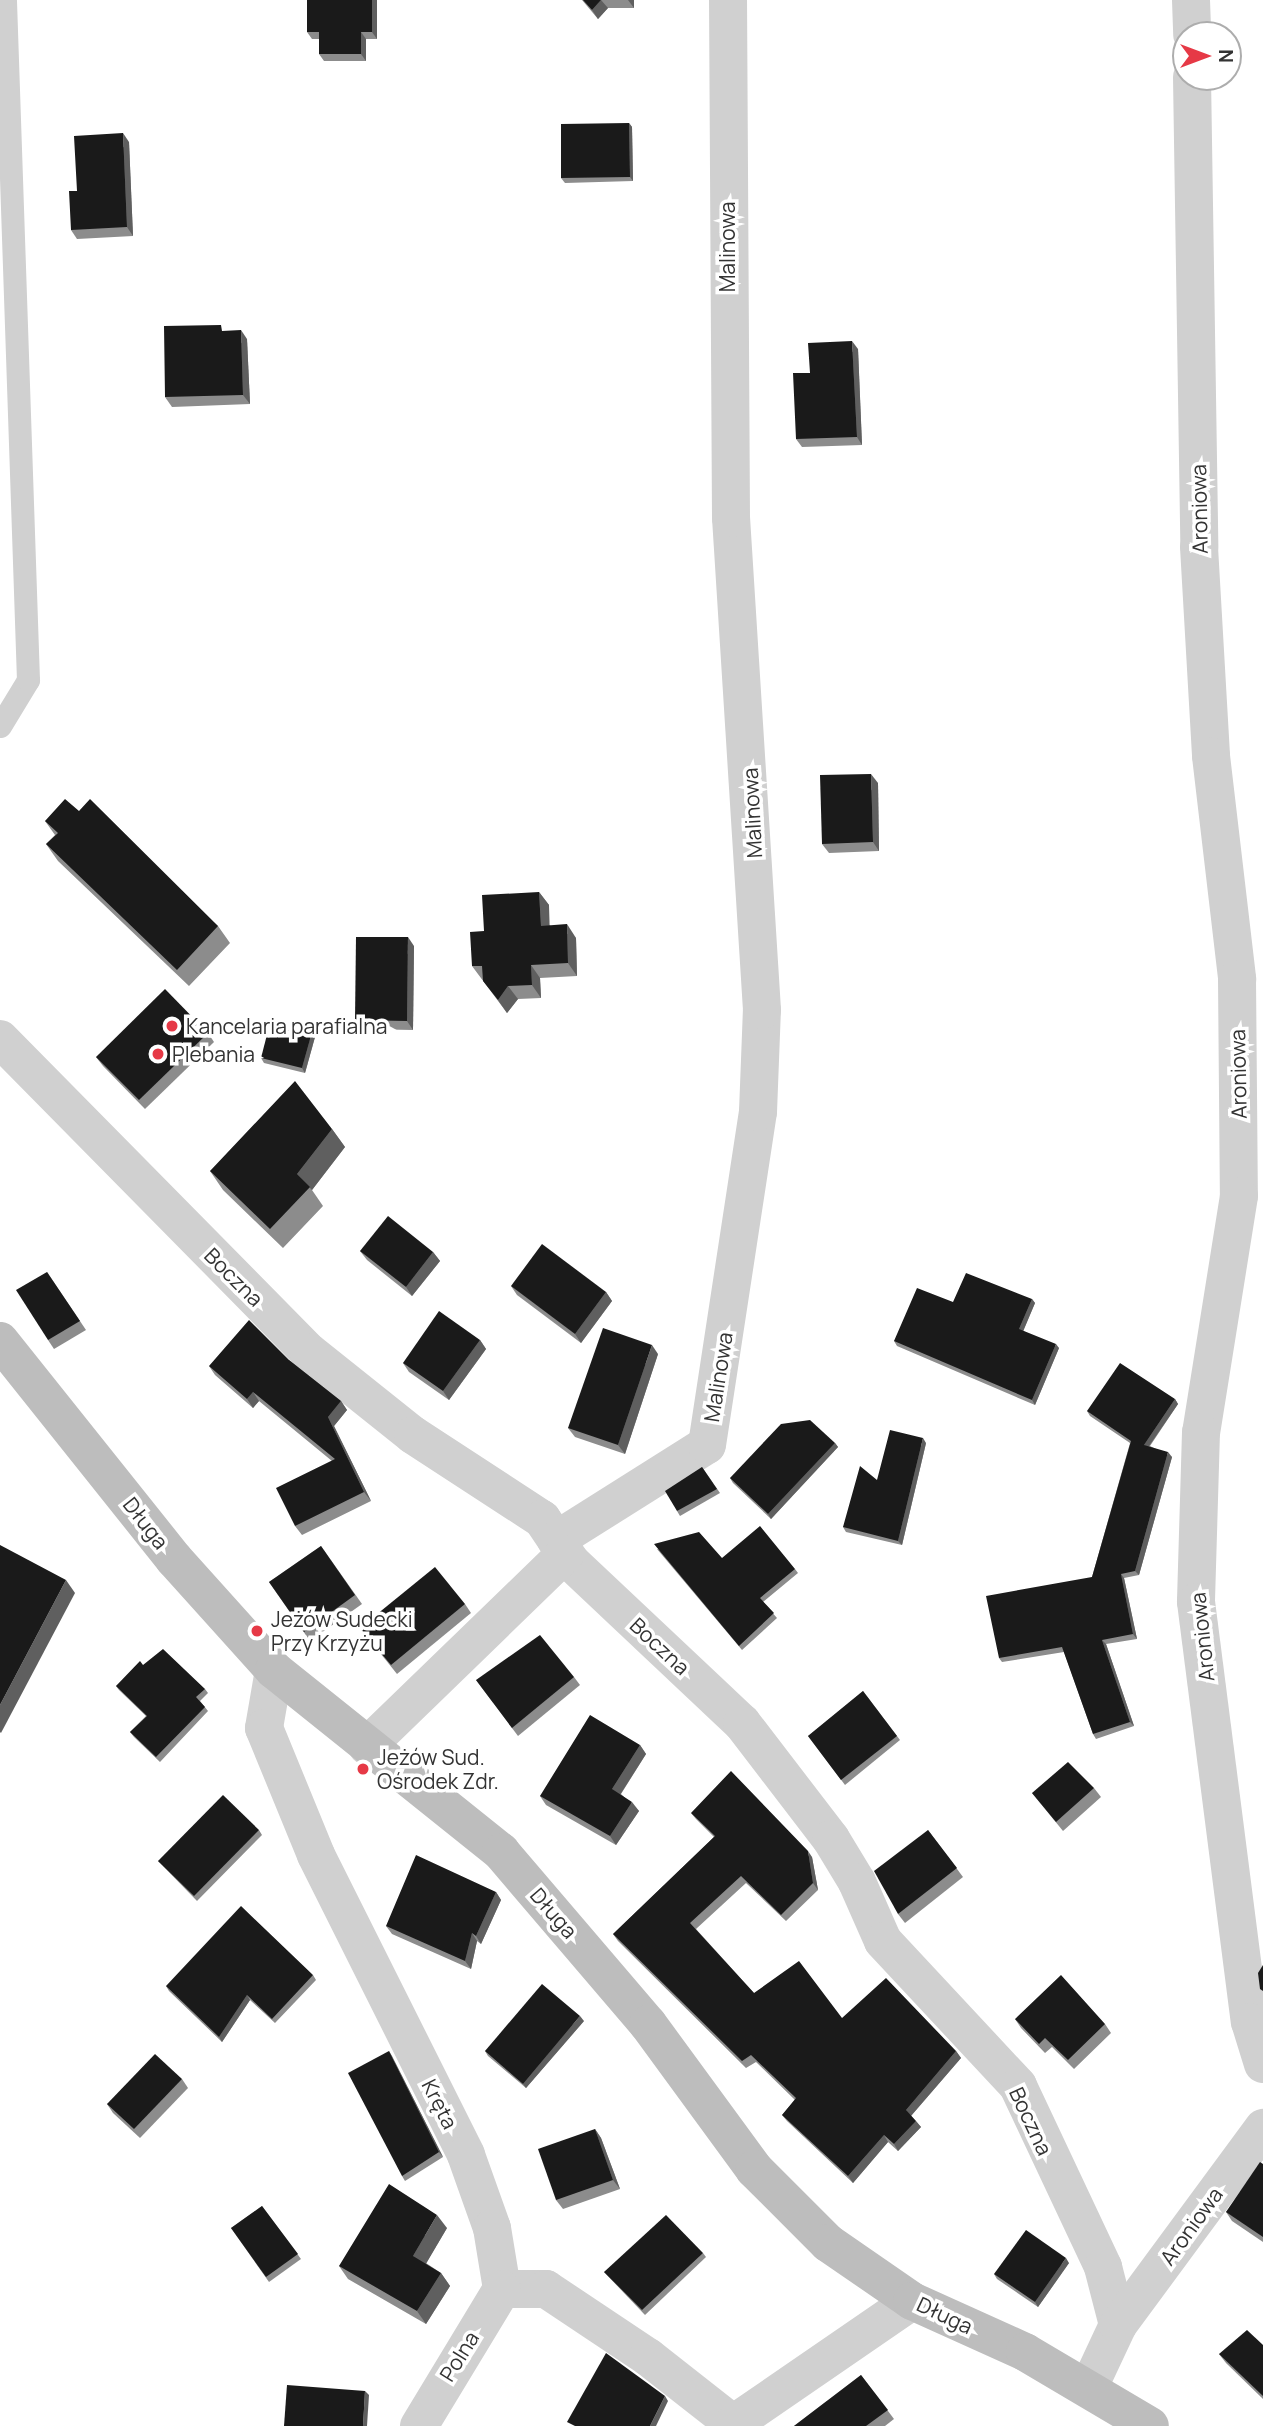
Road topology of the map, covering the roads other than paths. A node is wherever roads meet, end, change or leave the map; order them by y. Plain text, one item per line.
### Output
1 (5, 0) edge
2 (728, 0) edge
3 (1191, 0) edge
4 (1192, 21) edge
5 (1192, 91) edge
6 (0, 726) edge
7 (0, 1039) edge
8 (0, 1341) edge
9 (561, 1547) junction
10 (274, 1670) junction
11 (368, 1746) junction
12 (1263, 2064) edge
13 (1263, 2128) edge
14 (502, 2290) junction
15 (912, 2301) junction
16 (1118, 2325) junction
17 (1088, 2387) junction
18 (734, 2425) edge
19 (419, 2426) edge
20 (1150, 2426) edge

1 - 6 lane
2 - 9 street, Malinowa
3 - 4 street
5 - 12 street, Aroniowa
7 - 9 street, Boczna
8 - 10 street, Długa
9 - 11 street, Malinowa
9 - 16 street, Boczna
10 - 11 street, Długa
10 - 14 street, Kręta
11 - 15 street, Długa
13 - 16 street, Aroniowa
14 - 18 street
14 - 19 street, Polna
15 - 17 street, Długa
15 - 18 street
16 - 17 street
17 - 20 street, Długa

